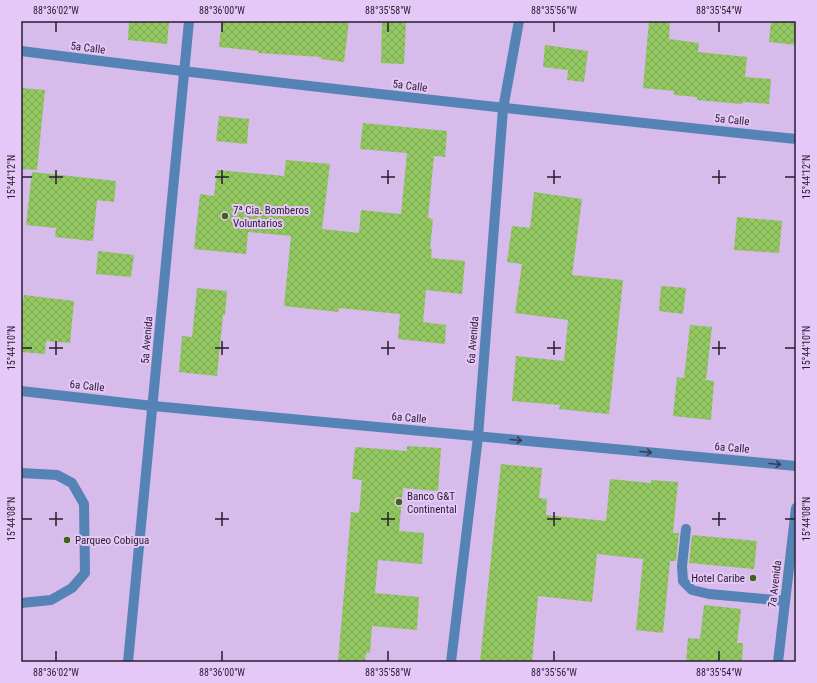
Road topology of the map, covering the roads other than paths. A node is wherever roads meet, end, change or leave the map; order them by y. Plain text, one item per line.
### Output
1 (189, 21) edge
2 (518, 21) edge
3 (21, 51) edge
4 (183, 72) junction
5 (504, 109) junction
6 (796, 139) edge
7 (21, 391) edge
8 (153, 406) junction
9 (478, 437) junction
10 (796, 466) edge
11 (21, 473) edge
12 (796, 508) edge
13 (686, 529) dead end
14 (785, 601) junction
15 (21, 603) edge
16 (128, 662) edge
17 (451, 662) edge
18 (778, 662) edge

1 - 4 street, 5a Avenida
2 - 5 street, 6a Avenida
3 - 4 street, 5a Calle
4 - 5 street, 5a Calle
4 - 8 street, 5a Avenida
5 - 6 street, 5a Calle
5 - 9 street, 6a Avenida
7 - 8 street, 6a Calle
8 - 9 street, 6a Calle
8 - 16 street, 5a Avenida
9 -> 10 street, 6a Calle
9 - 17 street, 6a Avenida
11 - 15 street
12 - 14 street, 7a Avenida
13 - 14 street
14 - 18 street, 7a Avenida

